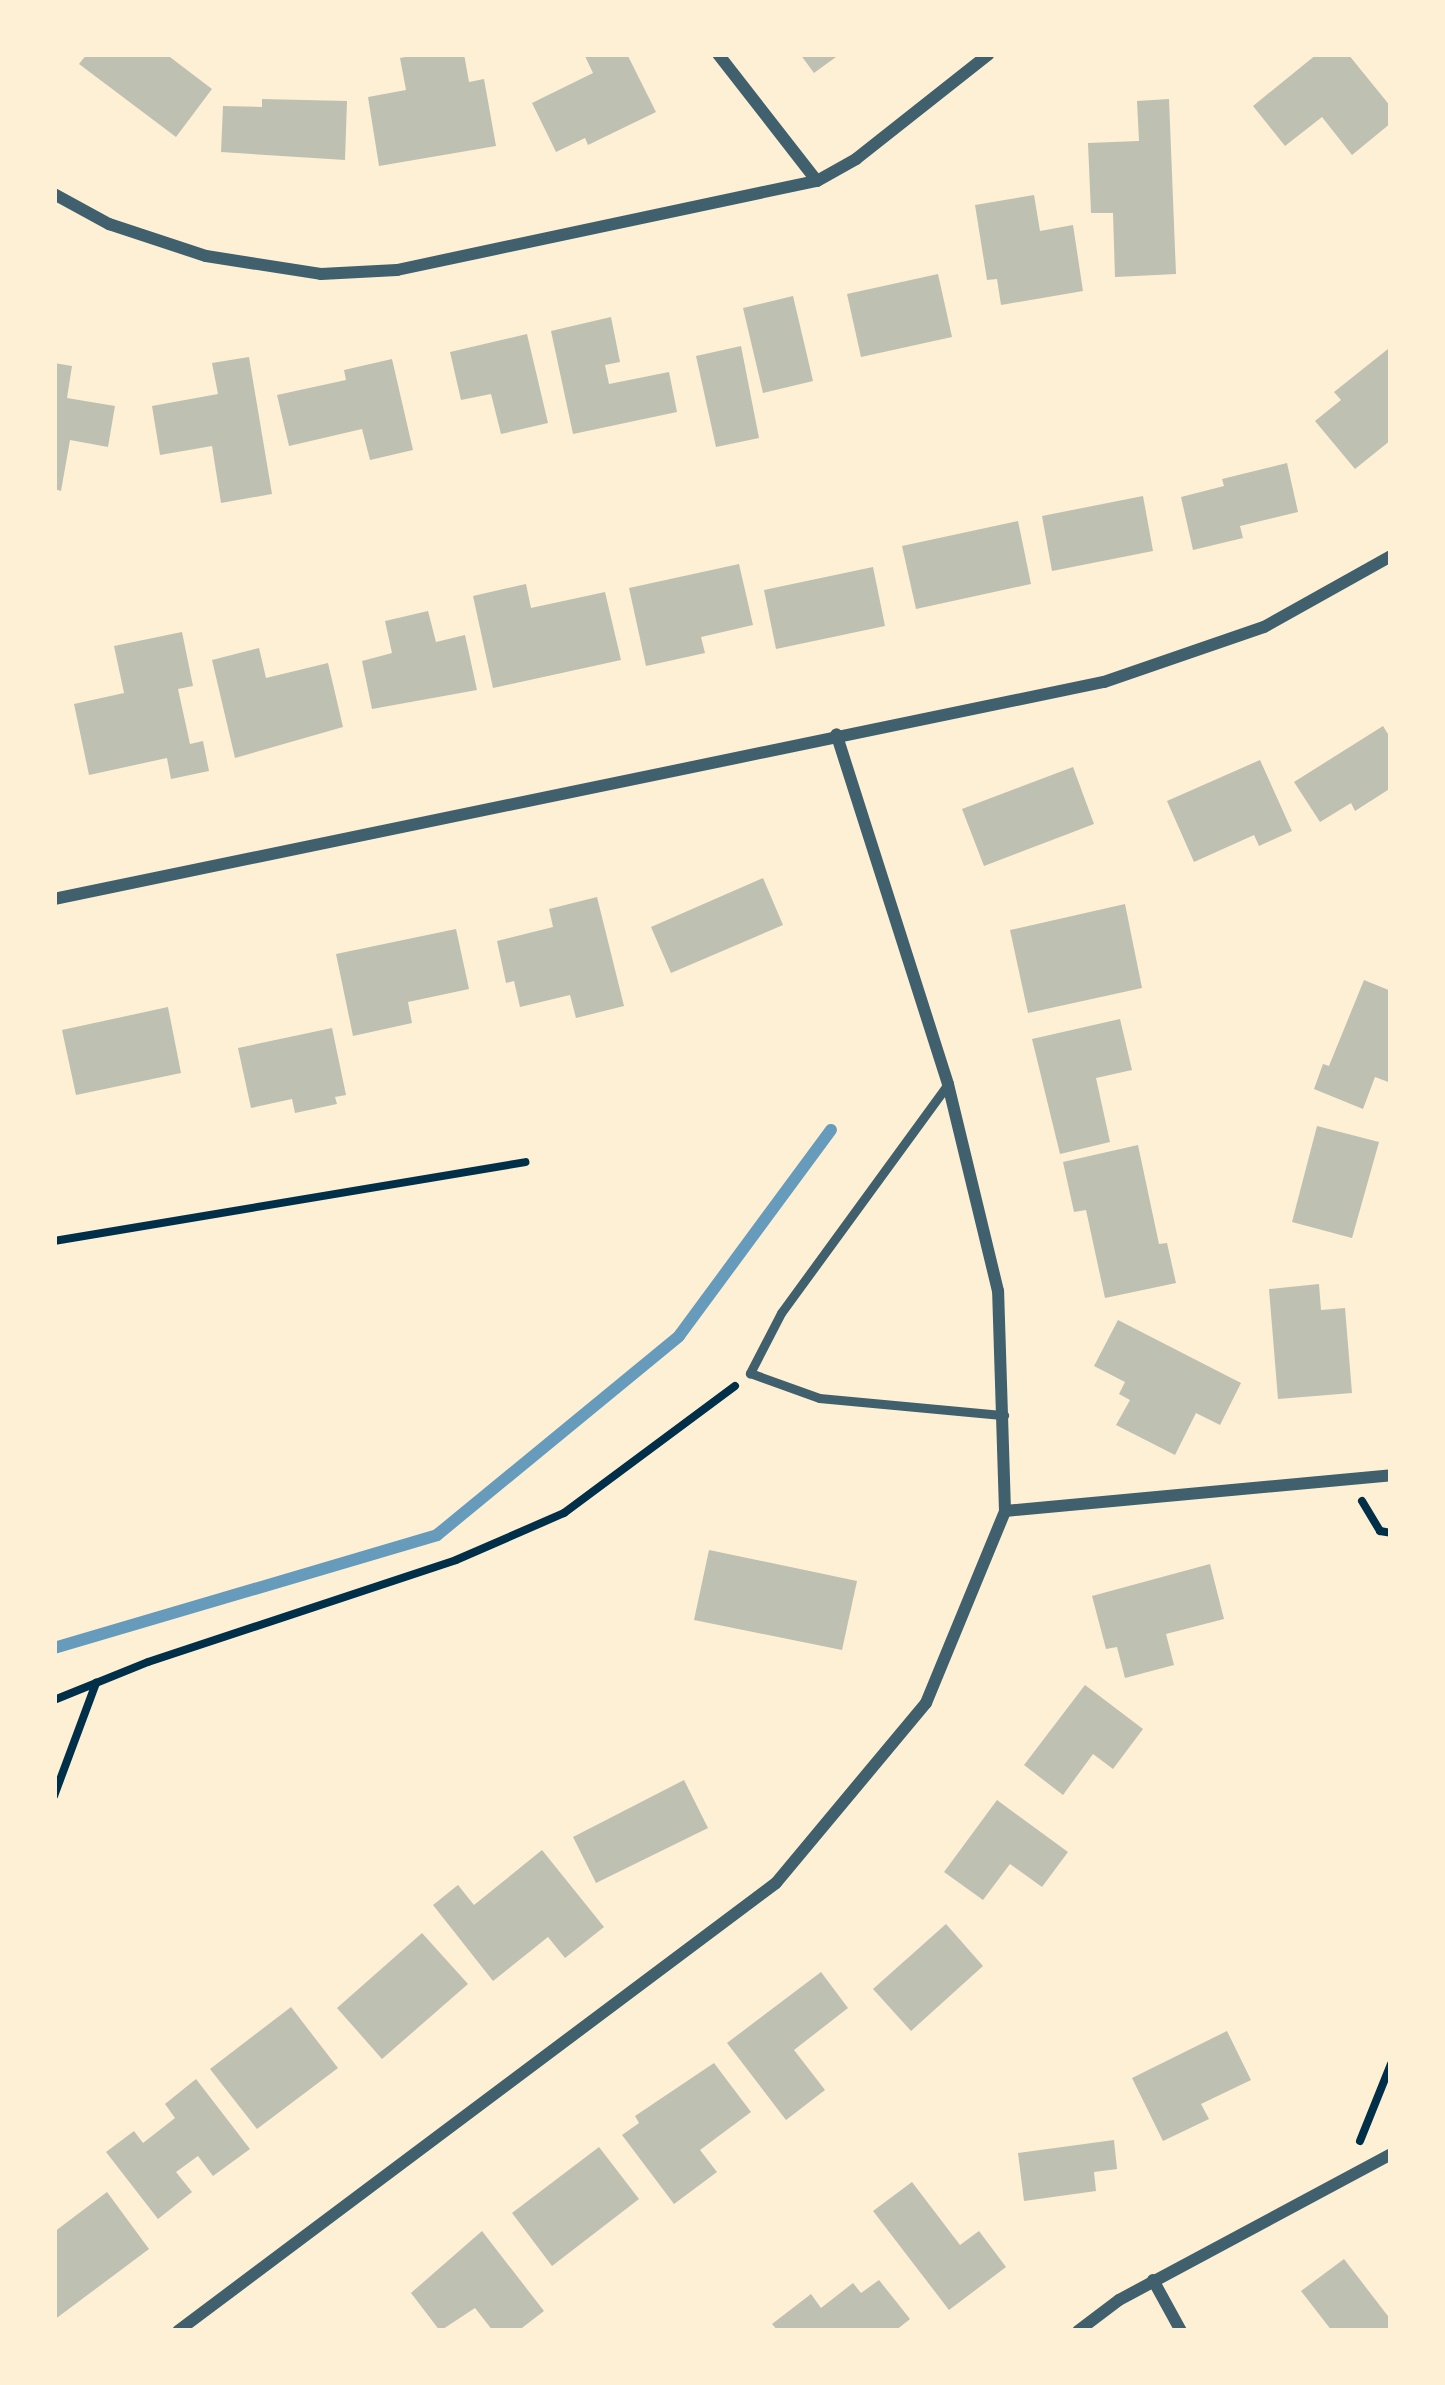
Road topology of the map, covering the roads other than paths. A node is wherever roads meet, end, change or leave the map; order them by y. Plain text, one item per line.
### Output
1 (718, 54) edge
2 (989, 54) edge
3 (817, 181) junction
4 (54, 194) edge
5 (1391, 556) edge
6 (836, 734) junction
7 (54, 899) edge
8 (948, 1084) junction
9 (1004, 1415) junction
10 (1391, 1475) edge
11 (1004, 1511) junction
12 (1391, 2154) edge
13 (1154, 2280) junction
14 (178, 2331) edge
15 (1078, 2331) edge
16 (1180, 2331) edge

1 - 3 street
2 - 3 street
3 - 4 street
5 - 6 street
6 - 7 street
6 - 8 street
8 - 9 street
8 - 9 lane
9 - 11 street
10 - 11 street
11 - 14 street
12 - 13 street
13 - 15 street
13 - 16 street

